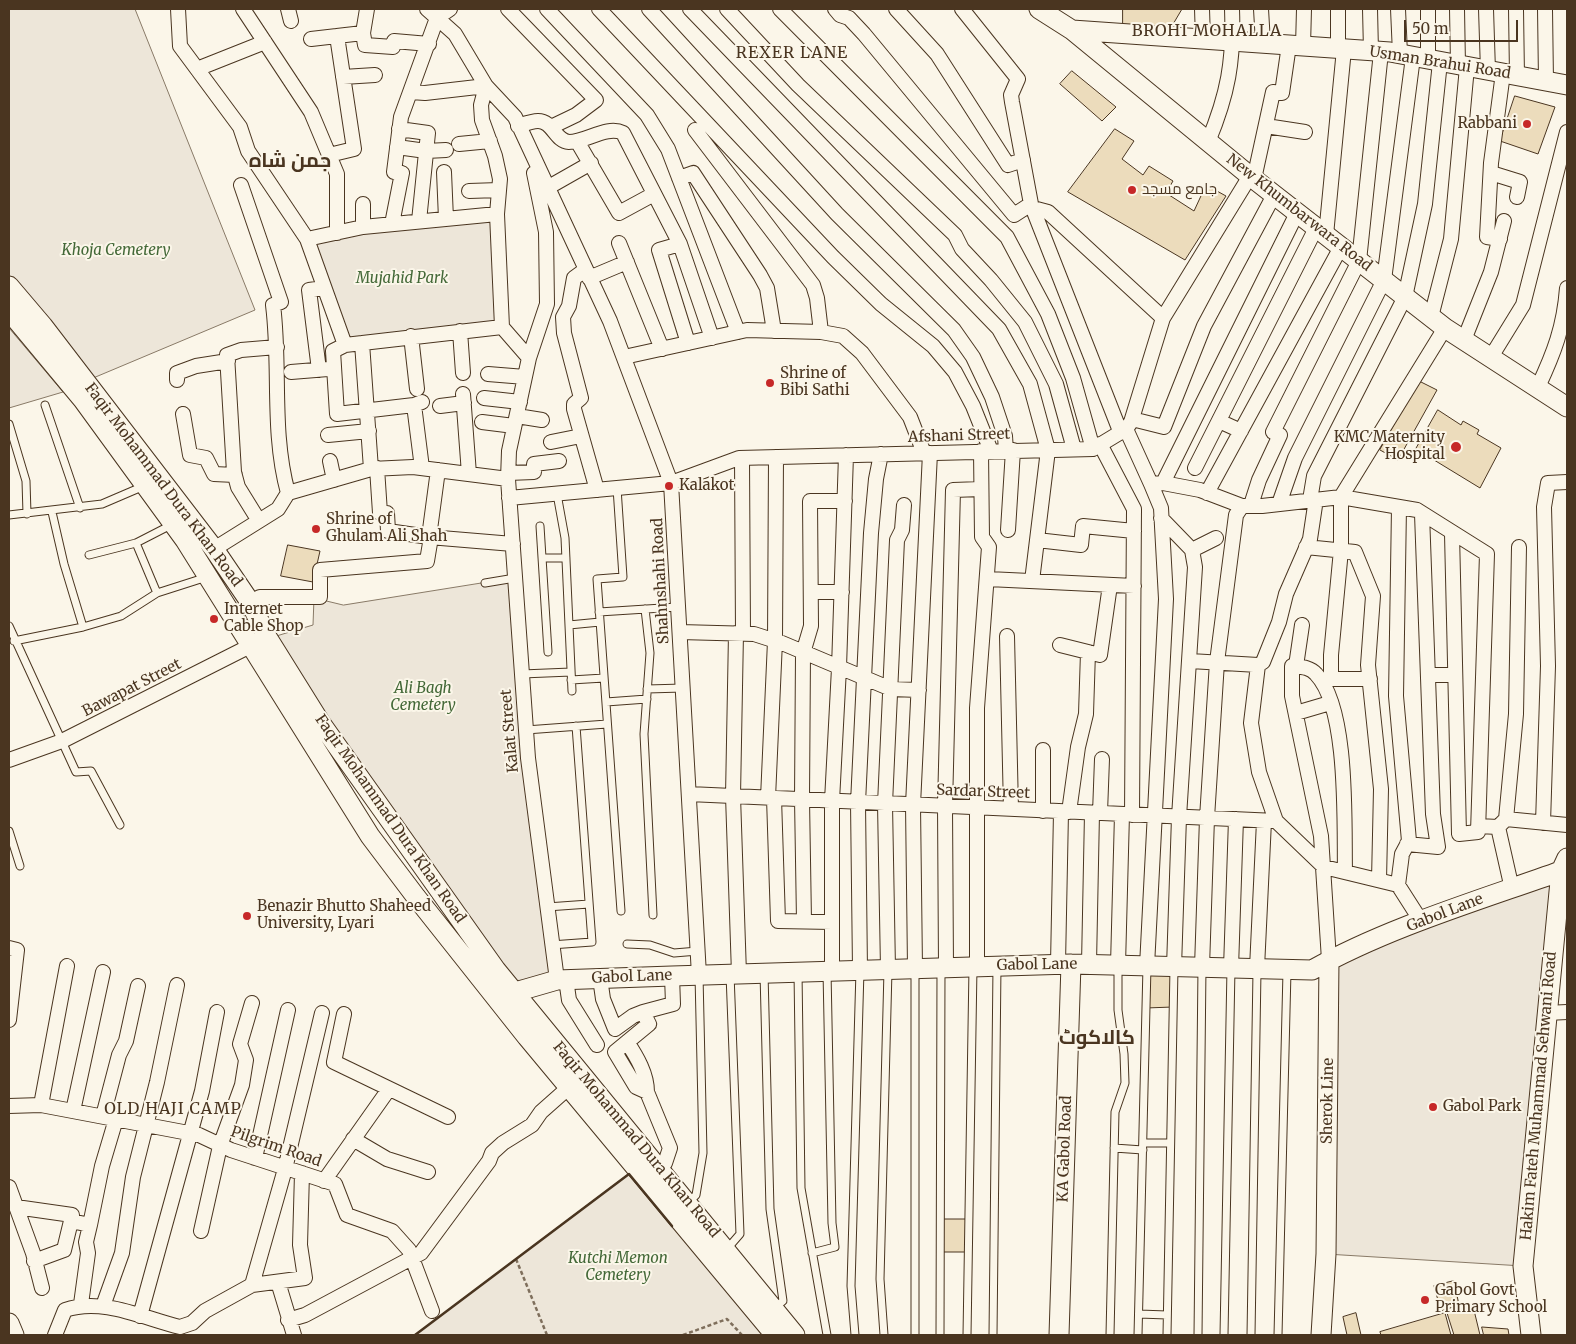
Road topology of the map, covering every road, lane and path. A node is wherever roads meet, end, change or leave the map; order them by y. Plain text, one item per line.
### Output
1 (178, 9) edge
2 (243, 9) edge
3 (366, 9) edge
4 (427, 9) edge
5 (450, 9) edge
6 (508, 9) edge
7 (547, 9) edge
8 (599, 9) edge
9 (649, 9) edge
10 (690, 9) edge
11 (727, 9) edge
12 (780, 9) edge
13 (834, 9) edge
14 (896, 9) edge
15 (962, 9) edge
16 (1038, 9) edge
17 (1202, 9) edge
18 (1232, 9) edge
19 (1261, 9) edge
20 (1304, 9) edge
21 (1338, 9) edge
22 (1370, 9) edge
23 (1398, 9) edge
24 (1428, 9) edge
25 (1457, 9) edge
26 (1486, 9) edge
27 (1516, 9) edge
28 (1545, 9) edge
29 (438, 18) junction
30 (1072, 30) junction
31 (363, 34) junction
32 (337, 36) junction
33 (1203, 39) junction
34 (310, 40) dead end
35 (265, 42) junction
36 (1233, 42) junction
37 (429, 44) junction
38 (1263, 44) junction
39 (1296, 46) junction
40 (1341, 49) junction
41 (1406, 56) junction
42 (1463, 66) junction
43 (197, 69) junction
44 (1503, 73) junction
45 (375, 75) dead end
46 (343, 77) junction
47 (1546, 81) junction
48 (486, 86) junction
49 (1567, 86) edge
50 (411, 92) junction
51 (518, 126) junction
52 (1266, 126) junction
53 (551, 127) junction
54 (399, 129) junction
55 (695, 130) dead end
56 (1305, 132) dead end
57 (1567, 132) edge
58 (490, 141) junction
59 (577, 141) junction
60 (1208, 142) junction
61 (459, 144) dead end
62 (397, 147) junction
63 (446, 150) dead end
64 (530, 150) junction
65 (426, 151) junction
66 (329, 155) junction
67 (1023, 160) junction
68 (591, 164) junction
69 (444, 172) dead end
70 (1491, 173) junction
71 (679, 178) junction
72 (1252, 178) junction
73 (241, 185) dead end
74 (547, 188) junction
75 (499, 190) junction
76 (469, 191) dead end
77 (654, 194) junction
78 (1274, 194) junction
79 (1517, 197) dead end
80 (363, 204) dead end
81 (1032, 206) junction
82 (1297, 213) junction
83 (497, 214) junction
84 (446, 219) junction
85 (1504, 221) dead end
86 (419, 222) junction
87 (392, 224) junction
88 (363, 227) junction
89 (337, 232) junction
90 (1321, 232) junction
91 (307, 239) junction
92 (1500, 239) junction
93 (619, 243) dead end
94 (680, 244) junction
95 (1341, 247) junction
96 (1358, 261) junction
97 (626, 262) junction
98 (587, 274) junction
99 (1384, 280) junction
100 (9, 286) edge
101 (324, 288) junction
102 (1567, 288) edge
103 (1405, 297) junction
104 (9, 311) edge
105 (1163, 318) junction
106 (1438, 322) junction
107 (502, 327) junction
108 (460, 331) junction
109 (774, 331) junction
110 (738, 332) junction
111 (820, 332) junction
112 (411, 336) junction
113 (712, 338) junction
114 (1464, 340) junction
115 (362, 343) junction
116 (688, 343) junction
117 (345, 345) junction
118 (276, 347) junction
119 (662, 348) junction
120 (624, 357) junction
121 (1491, 357) junction
122 (529, 358) junction
123 (228, 361) junction
124 (334, 368) junction
125 (319, 370) junction
126 (292, 372) dead end
127 (463, 373) dead end
128 (488, 374) dead end
129 (525, 377) junction
130 (176, 380) dead end
131 (1538, 387) junction
132 (484, 398) dead end
133 (418, 399) junction
134 (520, 402) junction
135 (46, 405) dead end
136 (440, 406) dead end
137 (1567, 406) edge
138 (367, 410) junction
139 (183, 414) dead end
140 (542, 420) dead end
141 (516, 421) junction
142 (1218, 421) junction
143 (482, 422) dead end
144 (9, 424) edge
145 (1126, 426) junction
146 (1241, 431) junction
147 (369, 432) junction
148 (328, 435) dead end
149 (582, 436) junction
150 (550, 442) dead end
151 (1097, 446) junction
152 (1074, 449) junction
153 (1048, 450) junction
154 (986, 451) junction
155 (1010, 451) junction
156 (927, 453) junction
157 (881, 454) junction
158 (846, 455) junction
159 (776, 457) junction
160 (742, 458) junction
161 (330, 461) dead end
162 (559, 461) dead end
163 (374, 468) junction
164 (422, 468) junction
165 (1195, 468) dead end
166 (438, 470) junction
167 (469, 474) junction
168 (235, 475) junction
169 (508, 476) junction
170 (334, 480) junction
171 (152, 481) junction
172 (1567, 482) edge
173 (671, 483) junction
174 (1157, 483) junction
175 (617, 488) junction
176 (982, 489) junction
177 (597, 490) junction
178 (1207, 493) junction
179 (288, 494) junction
180 (557, 494) junction
181 (1341, 497) junction
182 (509, 498) junction
183 (1313, 500) junction
184 (845, 501) junction
185 (1279, 504) junction
186 (904, 506) dead end
187 (1246, 506) junction
188 (1399, 507) junction
189 (80, 508) junction
190 (52, 512) junction
191 (27, 514) junction
192 (1422, 514) junction
193 (9, 515) edge
194 (1162, 518) junction
195 (259, 521) junction
196 (173, 524) junction
197 (540, 526) dead end
198 (1008, 530) dead end
199 (1134, 531) junction
200 (1452, 534) junction
201 (430, 537) junction
202 (1216, 538) dead end
203 (1037, 540) junction
204 (136, 543) junction
205 (513, 544) junction
206 (1306, 547) junction
207 (1519, 547) dead end
208 (214, 549) junction
209 (1192, 550) junction
210 (1341, 550) junction
211 (89, 555) dead end
212 (542, 558) junction
213 (566, 558) junction
214 (208, 577) junction
215 (515, 578) junction
216 (988, 579) junction
217 (1032, 581) junction
218 (485, 583) dead end
219 (1110, 585) junction
220 (1134, 586) junction
221 (811, 592) junction
222 (842, 592) junction
223 (157, 593) junction
224 (1373, 596) junction
225 (1396, 598) junction
226 (250, 602) junction
227 (678, 607) junction
228 (645, 609) junction
229 (599, 612) junction
230 (600, 622) junction
231 (569, 625) junction
232 (1302, 625) dead end
233 (9, 626) edge
234 (83, 628) junction
235 (680, 632) junction
236 (739, 633) junction
237 (1007, 636) dead end
238 (268, 637) junction
239 (14, 641) junction
240 (775, 641) junction
241 (1060, 645) dead end
242 (250, 646) junction
243 (548, 652) dead end
244 (1088, 652) junction
245 (803, 653) junction
246 (1190, 661) junction
247 (1217, 662) junction
248 (1258, 664) junction
249 (1296, 666) junction
250 (839, 668) junction
251 (522, 674) junction
252 (1428, 675) junction
253 (1455, 675) junction
254 (571, 676) junction
255 (604, 678) junction
256 (865, 678) junction
257 (1370, 679) junction
258 (683, 688) junction
259 (647, 689) junction
260 (890, 689) junction
261 (919, 690) junction
262 (572, 691) dead end
263 (647, 699) junction
264 (606, 702) junction
265 (1330, 703) junction
266 (1296, 712) junction
267 (607, 724) junction
268 (576, 726) junction
269 (526, 730) junction
270 (62, 741) junction
271 (1043, 750) dead end
272 (1102, 759) dead end
273 (9, 760) edge
274 (689, 794) junction
275 (733, 796) junction
276 (771, 798) junction
277 (802, 800) junction
278 (832, 801) junction
279 (858, 802) junction
280 (885, 804) junction
281 (913, 805) junction
282 (945, 806) junction
283 (978, 808) junction
284 (1011, 809) junction
285 (1043, 810) junction
286 (1065, 812) junction
287 (1096, 813) junction
288 (1127, 815) junction
289 (1156, 816) junction
290 (1179, 817) junction
291 (1207, 818) junction
292 (1236, 820) junction
293 (1270, 821) junction
294 (1502, 823) junction
295 (1543, 823) junction
296 (120, 825) dead end
297 (1458, 825) junction
298 (1567, 825) edge
299 (1435, 826) junction
300 (1478, 826) junction
301 (9, 831) edge
302 (1408, 844) junction
303 (410, 850) junction
304 (392, 864) junction
305 (1564, 864) edge
306 (20, 866) dead end
307 (1324, 867) junction
308 (1345, 872) junction
309 (1379, 880) junction
310 (1398, 885) junction
311 (1512, 889) junction
312 (589, 904) junction
313 (546, 907) junction
314 (621, 911) dead end
315 (653, 915) dead end
316 (804, 921) junction
317 (1421, 921) junction
318 (832, 922) junction
319 (627, 944) dead end
320 (551, 945) junction
321 (9, 948) edge
322 (698, 951) junction
323 (1329, 960) junction
324 (1072, 964) junction
325 (1118, 965) junction
326 (67, 966) dead end
327 (997, 966) junction
328 (1147, 966) junction
329 (943, 967) junction
330 (975, 967) junction
331 (1174, 967) junction
332 (1202, 967) junction
333 (915, 968) junction
334 (1231, 968) junction
335 (1257, 968) junction
336 (888, 969) junction
337 (1288, 969) junction
338 (860, 970) junction
339 (829, 971) junction
340 (103, 972) dead end
341 (798, 972) junction
342 (764, 973) junction
343 (734, 974) junction
344 (699, 975) junction
345 (672, 976) junction
346 (600, 978) junction
347 (561, 980) junction
348 (177, 985) dead end
349 (138, 986) dead end
350 (514, 991) junction
351 (496, 999) junction
352 (252, 1002) dead end
353 (288, 1010) dead end
354 (217, 1012) dead end
355 (643, 1012) junction
356 (1567, 1012) edge
357 (1547, 1013) junction
358 (9, 1014) edge
359 (322, 1014) dead end
360 (344, 1014) dead end
361 (9, 1020) edge
362 (597, 1045) dead end
363 (575, 1081) junction
364 (389, 1088) junction
365 (41, 1105) junction
366 (9, 1106) edge
367 (73, 1111) junction
368 (448, 1117) dead end
369 (110, 1118) junction
370 (145, 1125) junction
371 (190, 1134) junction
372 (353, 1139) junction
373 (1170, 1143) junction
374 (220, 1146) junction
375 (1143, 1146) junction
376 (1114, 1148) junction
377 (255, 1158) junction
378 (286, 1169) junction
379 (428, 1172) dead end
380 (302, 1173) junction
381 (654, 1176) junction
382 (324, 1180) junction
383 (9, 1187) edge
384 (687, 1203) junction
385 (16, 1207) junction
386 (71, 1221) junction
387 (90, 1225) junction
388 (202, 1231) dead end
389 (726, 1250) junction
390 (812, 1253) junction
391 (413, 1259) junction
392 (516, 1259) dead end
393 (34, 1261) junction
394 (278, 1282) junction
395 (252, 1285) junction
396 (42, 1288) dead end
397 (81, 1304) junction
398 (103, 1306) junction
399 (772, 1309) junction
400 (432, 1311) dead end
401 (1139, 1314) junction
402 (1167, 1315) junction
403 (140, 1316) junction
404 (288, 1320) junction
405 (9, 1323) edge
406 (14, 1335) edge
407 (55, 1335) edge
408 (294, 1335) edge
409 (547, 1335) edge
410 (683, 1335) edge
411 (742, 1335) edge
412 (775, 1335) edge
413 (795, 1335) edge
414 (827, 1335) edge
415 (855, 1335) edge
416 (884, 1335) edge
417 (915, 1335) edge
418 (940, 1335) edge
419 (968, 1335) edge
420 (993, 1335) edge
421 (1059, 1335) edge
422 (1110, 1335) edge
423 (1138, 1335) edge
424 (1167, 1335) edge
425 (1198, 1335) edge
426 (1224, 1335) edge
427 (1251, 1335) edge
428 (1278, 1335) edge
429 (1321, 1335) edge
430 (1531, 1335) edge

1 - 43 street
2 - 35 street
3 - 31 street
4 - 29 street
5 - 29 street
6 - 53 street
7 - 71 street
8 - 154 street
9 - 155 street
10 - 153 street
11 - 152 street
12 - 151 street
13 - 81 street
14 - 67 street
15 - 67 street
16 - 30 main road, New Khumbarwara Road
17 - 33 street
18 - 36 street
19 - 38 street
20 - 39 street
21 - 40 street
22 - 41 street
23 - 41 street
24 - 41 street
25 - 42 street
26 - 44 street
27 - 44 street
28 - 47 street
29 - 37 street
29 - 48 street
30 - 33 main road, Usman Brahui Road
30 - 60 main road, New Khumbarwara Road
31 - 32 street
31 - 37 street
32 - 34 street
32 - 46 street
33 - 36 main road, Usman Brahui Road
35 - 43 street
35 - 66 street
36 - 38 main road, Usman Brahui Road
36 - 60 street
37 - 50 street
38 - 39 main road, Usman Brahui Road
39 - 40 main road, Usman Brahui Road
39 - 52 street
40 - 41 main road, Usman Brahui Road
40 - 90 street
41 - 42 main road, Usman Brahui Road
41 - 96 street
41 - 99 street
41 - 103 street
42 - 44 main road, Usman Brahui Road
42 - 106 street
43 - 91 street
44 - 47 main road, Usman Brahui Road
44 - 70 street
45 - 46 street
46 - 66 street
47 - 49 main road, Usman Brahui Road
48 - 50 street
48 - 51 street
48 - 58 street
50 - 54 street
51 - 53 street
51 - 64 street
52 - 56 street
52 - 72 street
53 - 59 street
54 - 62 street
54 - 65 street
55 - 111 street
57 - 121 street
58 - 61 street
58 - 75 street
59 - 68 street
59 - 77 street
60 - 72 main road, New Khumbarwara Road
62 - 65 street
62 - 87 street
63 - 65 street
64 - 74 street, Shahnshahi Road
64 - 122 street, Kalat Street
65 - 86 street
66 - 89 street
67 - 81 street
68 - 74 street
68 - 77 street
69 - 84 street
70 - 79 street
70 - 92 street
71 - 109 street
71 - 110 street
72 - 78 main road, New Khumbarwara Road
72 - 105 street
73 - 118 street
74 - 98 street, Shahnshahi Road
75 - 76 street
75 - 83 street
77 - 94 street
78 - 82 main road, New Khumbarwara Road
78 - 145 street
80 - 88 street
81 - 105 street
81 - 145 street
82 - 90 main road, New Khumbarwara Road
82 - 174 street
83 - 84 street
83 - 107 street
84 - 86 street
85 - 92 street
86 - 87 street
87 - 88 street
88 - 89 street
89 - 91 street
90 - 95 main road, New Khumbarwara Road
90 - 142 street
91 - 101 street
92 - 114 street
93 - 97 street
94 - 113 street
94 - 116 street
95 - 96 main road, New Khumbarwara Road
95 - 146 street
96 - 99 main road, New Khumbarwara Road
96 - 187 street
97 - 98 street
97 - 119 street
98 - 120 street, Shahnshahi Road
98 - 149 street
99 - 103 main road, New Khumbarwara Road
99 - 185 street
100 - 171 main road, Faqir Mohammad Dura Khan Road
101 - 117 street
101 - 125 street
102 - 131 street
103 - 106 main road, New Khumbarwara Road
103 - 183 street
104 - 171 main road, Faqir Mohammad Dura Khan Road
105 - 145 street
106 - 114 main road, New Khumbarwara Road
106 - 181 street
107 - 108 street
107 - 122 street
108 - 112 street
108 - 127 street
109 - 110 street
109 - 111 street
110 - 113 street
111 - 156 street
112 - 115 street
112 - 133 street
113 - 116 street
114 - 121 main road, New Khumbarwara Road
115 - 117 street
115 - 138 street
116 - 119 street
117 - 124 street
118 - 123 street
118 - 179 street
119 - 120 street
120 - 173 street, Shahnshahi Road
121 - 131 main road, New Khumbarwara Road
122 - 129 street, Kalat Street
123 - 130 street
123 - 168 street
124 - 125 street
124 - 138 street
125 - 126 street
128 - 129 street
129 - 134 street, Kalat Street
131 - 137 main road, New Khumbarwara Road
132 - 134 street
133 - 138 street
133 - 164 street
134 - 141 street, Kalat Street
135 - 189 lane
136 - 167 street
138 - 147 street
139 - 168 street
140 - 141 street
141 - 143 street
141 - 169 street, Kalat Street
142 - 146 street
142 - 165 street
144 - 191 lane
145 - 151 street
145 - 174 street
146 - 178 street
147 - 148 street
147 - 163 street
149 - 150 street
149 - 177 street
151 - 152 street, Afshani Street
151 - 199 street
152 - 153 street, Afshani Street
153 - 155 street, Afshani Street
153 - 203 street
154 - 155 street, Afshani Street
154 - 156 street, Afshani Street
154 - 176 street
155 - 198 street
156 - 157 street, Afshani Street
156 - 261 street
157 - 158 street, Afshani Street
157 - 256 street
158 - 159 street, Afshani Street
158 - 184 street
159 - 160 street, Afshani Street
159 - 240 street
160 - 173 street, Afshani Street
160 - 236 street
161 - 170 street
162 - 169 street
163 - 164 street
163 - 170 street
163 - 201 street
164 - 166 street
166 - 167 street
166 - 201 street
167 - 169 street
168 - 195 street
169 - 182 street, Kalat Street
170 - 179 street
171 - 189 lane
171 - 196 main road, Faqir Mohammad Dura Khan Road
171 - 208 main road, Faqir Mohammad Dura Khan Road
172 - 295 street
173 - 175 street, Afshani Street
173 - 227 street, Shahnshahi Road
174 - 178 street
174 - 194 street
175 - 177 street, Afshani Street
175 - 229 lane
176 - 216 street
176 - 282 street
177 - 180 street, Afshani Street
178 - 187 street
179 - 195 street
180 - 182 street, Afshani Street
180 - 213 lane
181 - 183 street
181 - 188 street
181 - 210 street
182 - 205 street, Kalat Street
183 - 185 street
183 - 206 street
184 - 221 street
184 - 222 street
185 - 187 street
186 - 260 street
187 - 247 street
188 - 192 street
188 - 225 street
189 - 190 lane
190 - 191 lane
190 - 234 lane
191 - 193 lane
192 - 200 street
192 - 252 street
194 - 209 street
194 - 289 street
195 - 208 street
196 - 204 lane
196 - 214 main road, Faqir Mohammad Dura Khan Road
197 - 212 lane
199 - 203 street
199 - 220 street
200 - 253 street
200 - 300 street
201 - 205 street
201 - 226 street
202 - 209 street
203 - 217 street
204 - 211 lane
204 - 223 lane
205 - 215 street, Kalat Street
206 - 210 street
206 - 248 street
207 - 294 street
208 - 226 main road, Faqir Mohammad Dura Khan Road
209 - 246 street
210 - 224 street
210 - 257 street
212 - 213 lane
212 - 243 lane
213 - 231 lane
214 - 223 lane
214 - 242 main road, Faqir Mohammad Dura Khan Road
215 - 218 lane
215 - 251 street, Kalat Street
216 - 217 street
216 - 283 street
217 - 219 street
219 - 220 street
219 - 244 street
220 - 288 street
221 - 222 street
221 - 245 street
222 - 250 street
223 - 234 lane
224 - 225 street
224 - 257 street
225 - 302 street
226 - 238 main road, Faqir Mohammad Dura Khan Road
227 - 228 lane
227 - 235 street, Shahnshahi Road
228 - 229 lane
228 - 259 lane
229 - 230 lane
230 - 231 lane
230 - 255 lane
231 - 254 lane
232 - 249 street
233 - 239 lane
234 - 239 lane
235 - 236 street
235 - 258 street, Shahnshahi Road
236 - 240 street
236 - 275 street
237 - 284 street
238 - 242 street, Bawapat Street
238 - 303 main road, Faqir Mohammad Dura Khan Road
239 - 270 lane
240 - 245 street
240 - 276 street
241 - 244 street
242 - 270 street, Bawapat Street
242 - 304 main road, Faqir Mohammad Dura Khan Road
244 - 286 street
245 - 250 street
245 - 277 street
246 - 247 street
246 - 290 street
247 - 248 street
247 - 291 street
248 - 293 street
249 - 265 street
249 - 266 street, Sherok Line
250 - 256 street
250 - 278 street
251 - 254 lane
251 - 269 street, Kalat Street
252 - 253 street
252 - 299 street
253 - 297 street
254 - 255 lane
254 - 262 lane
255 - 264 lane
256 - 260 street
256 - 279 street
257 - 309 street
258 - 259 lane
258 - 274 street, Shahnshahi Road
259 - 263 lane
260 - 261 street
260 - 280 street
261 - 281 street
263 - 264 lane
263 - 315 lane
264 - 267 lane
265 - 266 street
265 - 308 street
266 - 307 street, Sherok Line
267 - 268 lane
267 - 314 lane
268 - 269 lane
268 - 312 lane
269 - 313 street, Kalat Street
270 - 273 street, Bawapat Street
270 - 296 lane
271 - 285 street
272 - 287 street
274 - 275 street, Sardar Street
274 - 322 street, Shahnshahi Road
275 - 276 street, Sardar Street
275 - 343 street
276 - 277 street, Sardar Street
276 - 316 street
277 - 278 street, Sardar Street
277 - 316 street
278 - 279 street, Sardar Street
278 - 318 street
279 - 280 street, Sardar Street
279 - 338 street
280 - 281 street, Sardar Street
280 - 336 street
281 - 282 street, Sardar Street
281 - 333 street
282 - 283 street, Sardar Street
282 - 329 street
283 - 284 street, Sardar Street
283 - 330 street
284 - 285 street, Sardar Street
285 - 286 street, Sardar Street
286 - 287 street, Sardar Street
286 - 324 street
287 - 288 street, Sardar Street
287 - 324 street
288 - 289 street, Sardar Street
288 - 325 street
289 - 290 street, Sardar Street
289 - 328 street
290 - 291 street, Sardar Street
290 - 331 street
291 - 292 street, Sardar Street
291 - 332 street
292 - 293 street, Sardar Street
292 - 334 street
293 - 307 street
293 - 335 street
294 - 295 street
294 - 300 street
294 - 311 street
295 - 298 street
297 - 299 street
297 - 300 street
299 - 302 street
301 - 306 lane
302 - 310 street
303 - 304 main road
303 - 350 main road, Faqir Mohammad Dura Khan Road
304 - 351 main road, Faqir Mohammad Dura Khan Road
305 - 311 main road, Gabol Lane
305 - 357 main road, Hakim Fateh Muhammad Sehwani Road
307 - 308 street
307 - 323 street, Sherok Line
308 - 309 street
309 - 310 street
310 - 317 street
311 - 317 main road, Gabol Lane
312 - 313 lane
312 - 320 lane
313 - 320 street, Kalat Street
316 - 318 street
317 - 323 main road, Gabol Lane
318 - 339 street
319 - 322 lane
320 - 347 street, Kalat Street
321 - 358 street
322 - 344 street, Shahnshahi Road
323 - 337 main road, Gabol Lane
323 - 429 main road, Sherok Line
324 - 325 main road, Gabol Lane
324 - 327 main road, Gabol Lane
324 - 421 main road, KA Gabol Road
325 - 328 main road, Gabol Lane
325 - 376 lane
326 - 365 street
327 - 330 main road, Gabol Lane
327 - 420 lane
328 - 331 main road, Gabol Lane
328 - 375 lane
329 - 330 main road, Gabol Lane
329 - 333 main road, Gabol Lane
329 - 418 lane
330 - 419 lane
331 - 332 main road, Gabol Lane
331 - 373 lane
332 - 334 main road, Gabol Lane
332 - 425 lane
333 - 336 main road, Gabol Lane
333 - 417 lane
334 - 335 main road, Gabol Lane
334 - 426 lane
335 - 337 main road, Gabol Lane
335 - 427 lane
336 - 338 main road, Gabol Lane
336 - 416 lane
337 - 428 lane
338 - 339 main road, Gabol Lane
338 - 415 lane
339 - 341 main road, Gabol Lane
339 - 390 lane
340 - 367 street
341 - 342 main road, Gabol Lane
341 - 390 lane
342 - 343 main road, Gabol Lane
342 - 399 lane
343 - 344 main road, Gabol Lane
343 - 389 lane
344 - 345 main road, Gabol Lane
344 - 384 lane
345 - 346 main road, Gabol Lane
345 - 355 street
346 - 347 main road, Gabol Lane
346 - 355 street
347 - 350 main road, Gabol Lane
347 - 362 street, Kalat Street
348 - 370 street
349 - 369 street
350 - 351 main road, Gabol Lane
350 - 363 main road, Faqir Mohammad Dura Khan Road
351 - 363 main road, Faqir Mohammad Dura Khan Road
352 - 374 street
353 - 377 street
354 - 371 street
355 - 381 street
356 - 357 street
357 - 430 main road, Hakim Fateh Muhammad Sehwani Road
358 - 361 street
359 - 378 street
360 - 364 street
363 - 381 main road, Faqir Mohammad Dura Khan Road
363 - 391 street
364 - 368 street
364 - 372 street
365 - 366 street, Pilgrim Road
365 - 367 street, Pilgrim Road
367 - 369 street, Pilgrim Road
369 - 370 street, Pilgrim Road
369 - 387 street
370 - 371 street, Pilgrim Road
370 - 398 street
371 - 374 street, Pilgrim Road
371 - 403 street
372 - 379 street
372 - 382 street
373 - 375 lane
373 - 402 lane
374 - 377 street, Pilgrim Road
374 - 388 street
375 - 376 lane
375 - 401 lane
376 - 422 lane
377 - 378 street, Pilgrim Road
378 - 380 street, Pilgrim Road
378 - 395 street
380 - 382 street, Pilgrim Road
380 - 394 street
381 - 384 main road, Faqir Mohammad Dura Khan Road
381 - 412 main road, Faqir Mohammad Dura Khan Road
382 - 391 street, Pilgrim Road
383 - 385 street
384 - 389 main road, Faqir Mohammad Dura Khan Road
385 - 386 street
385 - 393 street
386 - 387 street
386 - 393 street
387 - 397 street
389 - 399 main road, Faqir Mohammad Dura Khan Road
390 - 414 lane
391 - 400 street, Pilgrim Road
391 - 404 street
392 - 409 path
393 - 396 street
394 - 395 street
394 - 404 street
395 - 403 street
397 - 398 street
397 - 407 street
398 - 403 street
399 - 413 main road, Faqir Mohammad Dura Khan Road
401 - 402 lane
401 - 423 lane
402 - 424 lane
404 - 408 street
405 - 406 main road
410 - 411 path

